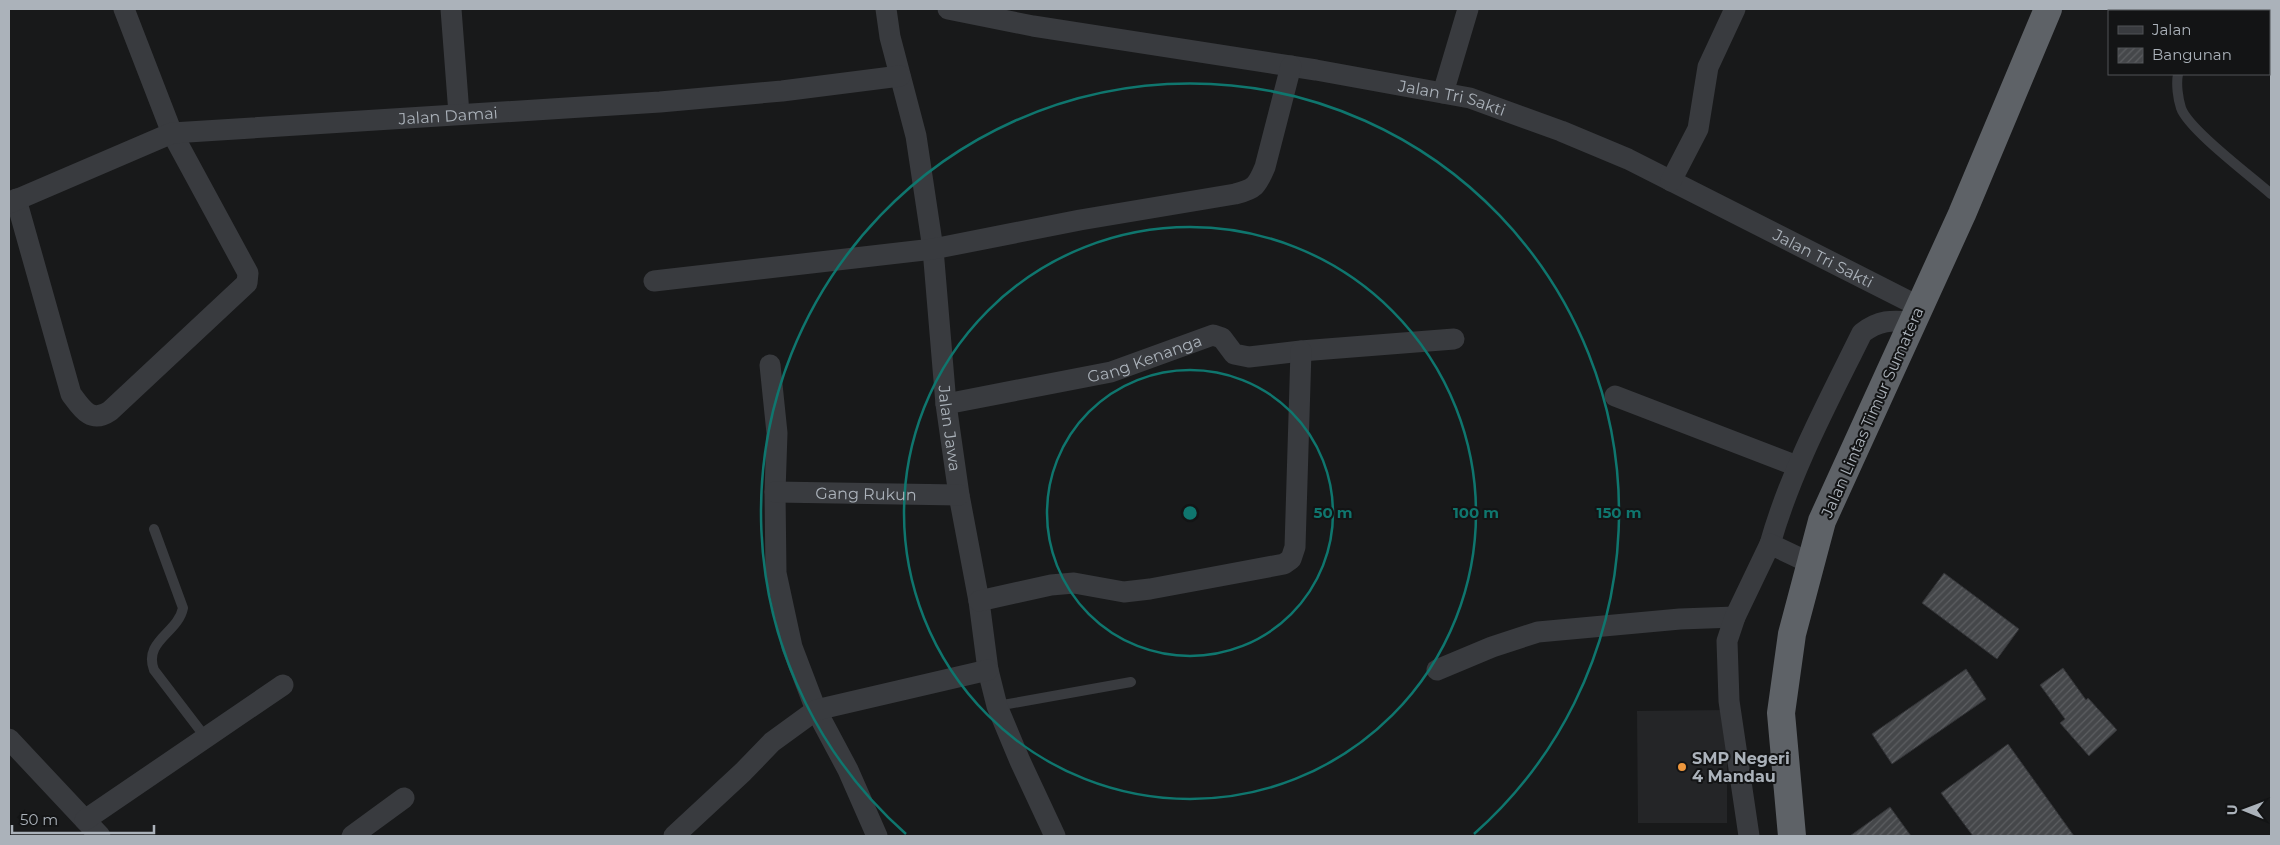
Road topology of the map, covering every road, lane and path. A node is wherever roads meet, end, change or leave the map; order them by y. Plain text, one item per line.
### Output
1 (124, 9) edge
2 (451, 9) edge
3 (886, 9) edge
4 (948, 9) edge
5 (1468, 9) edge
6 (1735, 9) edge
7 (2048, 9) edge
8 (1291, 66) junction
9 (2178, 75) edge
10 (900, 76) junction
11 (1443, 93) junction
12 (459, 114) junction
13 (172, 133) junction
14 (1671, 181) junction
15 (2271, 194) edge
16 (13, 201) edge
17 (933, 249) junction
18 (654, 281) dead end
19 (1916, 314) junction
20 (1454, 338) dead end
21 (1301, 350) junction
22 (770, 365) dead end
23 (1616, 396) dead end
24 (946, 404) junction
25 (1797, 466) junction
26 (775, 492) junction
27 (959, 495) junction
28 (154, 529) dead end
29 (1770, 544) junction
30 (1810, 563) junction
31 (979, 601) junction
32 (1735, 617) junction
33 (988, 670) junction
34 (1437, 670) dead end
35 (1131, 682) dead end
36 (283, 685) dead end
37 (997, 706) junction
38 (816, 710) junction
39 (206, 738) junction
40 (9, 739) edge
41 (404, 798) dead end
42 (85, 820) junction
43 (100, 836) edge
44 (352, 836) edge
45 (674, 836) edge
46 (875, 836) edge
47 (1055, 836) edge
48 (1749, 836) edge
49 (1792, 836) edge

1 - 13 street
2 - 12 street
3 - 10 street, Jalan Jawa
4 - 8 street, Jalan Tri Sakti
5 - 11 street
6 - 14 street
7 - 19 highway, Jalan Lintas Timur Sumatera
8 - 11 street, Jalan Tri Sakti
8 - 17 street
9 - 15 lane
10 - 12 street, Jalan Damai
10 - 17 street, Jalan Jawa
11 - 14 street, Jalan Tri Sakti
12 - 13 street, Jalan Damai
13 - 16 street, Jalan Damai
13 - 16 street
14 - 19 street, Jalan Tri Sakti
17 - 18 street
17 - 24 street, Jalan Jawa
19 - 25 street
19 - 30 highway, Jalan Lintas Timur Sumatera
20 - 21 street, Gang Kenanga
21 - 24 street, Gang Kenanga
21 - 31 street
22 - 26 street
23 - 25 street
24 - 27 street, Jalan Jawa
25 - 29 street
26 - 27 street, Gang Rukun
26 - 38 street
27 - 31 street, Jalan Jawa
28 - 39 lane
29 - 30 street
29 - 32 street
30 - 49 highway, Jalan Lintas Timur Sumatera
31 - 33 street, Jalan Jawa
32 - 34 street
32 - 48 street
33 - 37 street, Jalan Jawa
33 - 38 street
35 - 37 lane
36 - 39 street
37 - 47 street, Jalan Jawa
38 - 45 street
38 - 46 street
39 - 42 street
40 - 42 street
41 - 44 street
42 - 43 street

